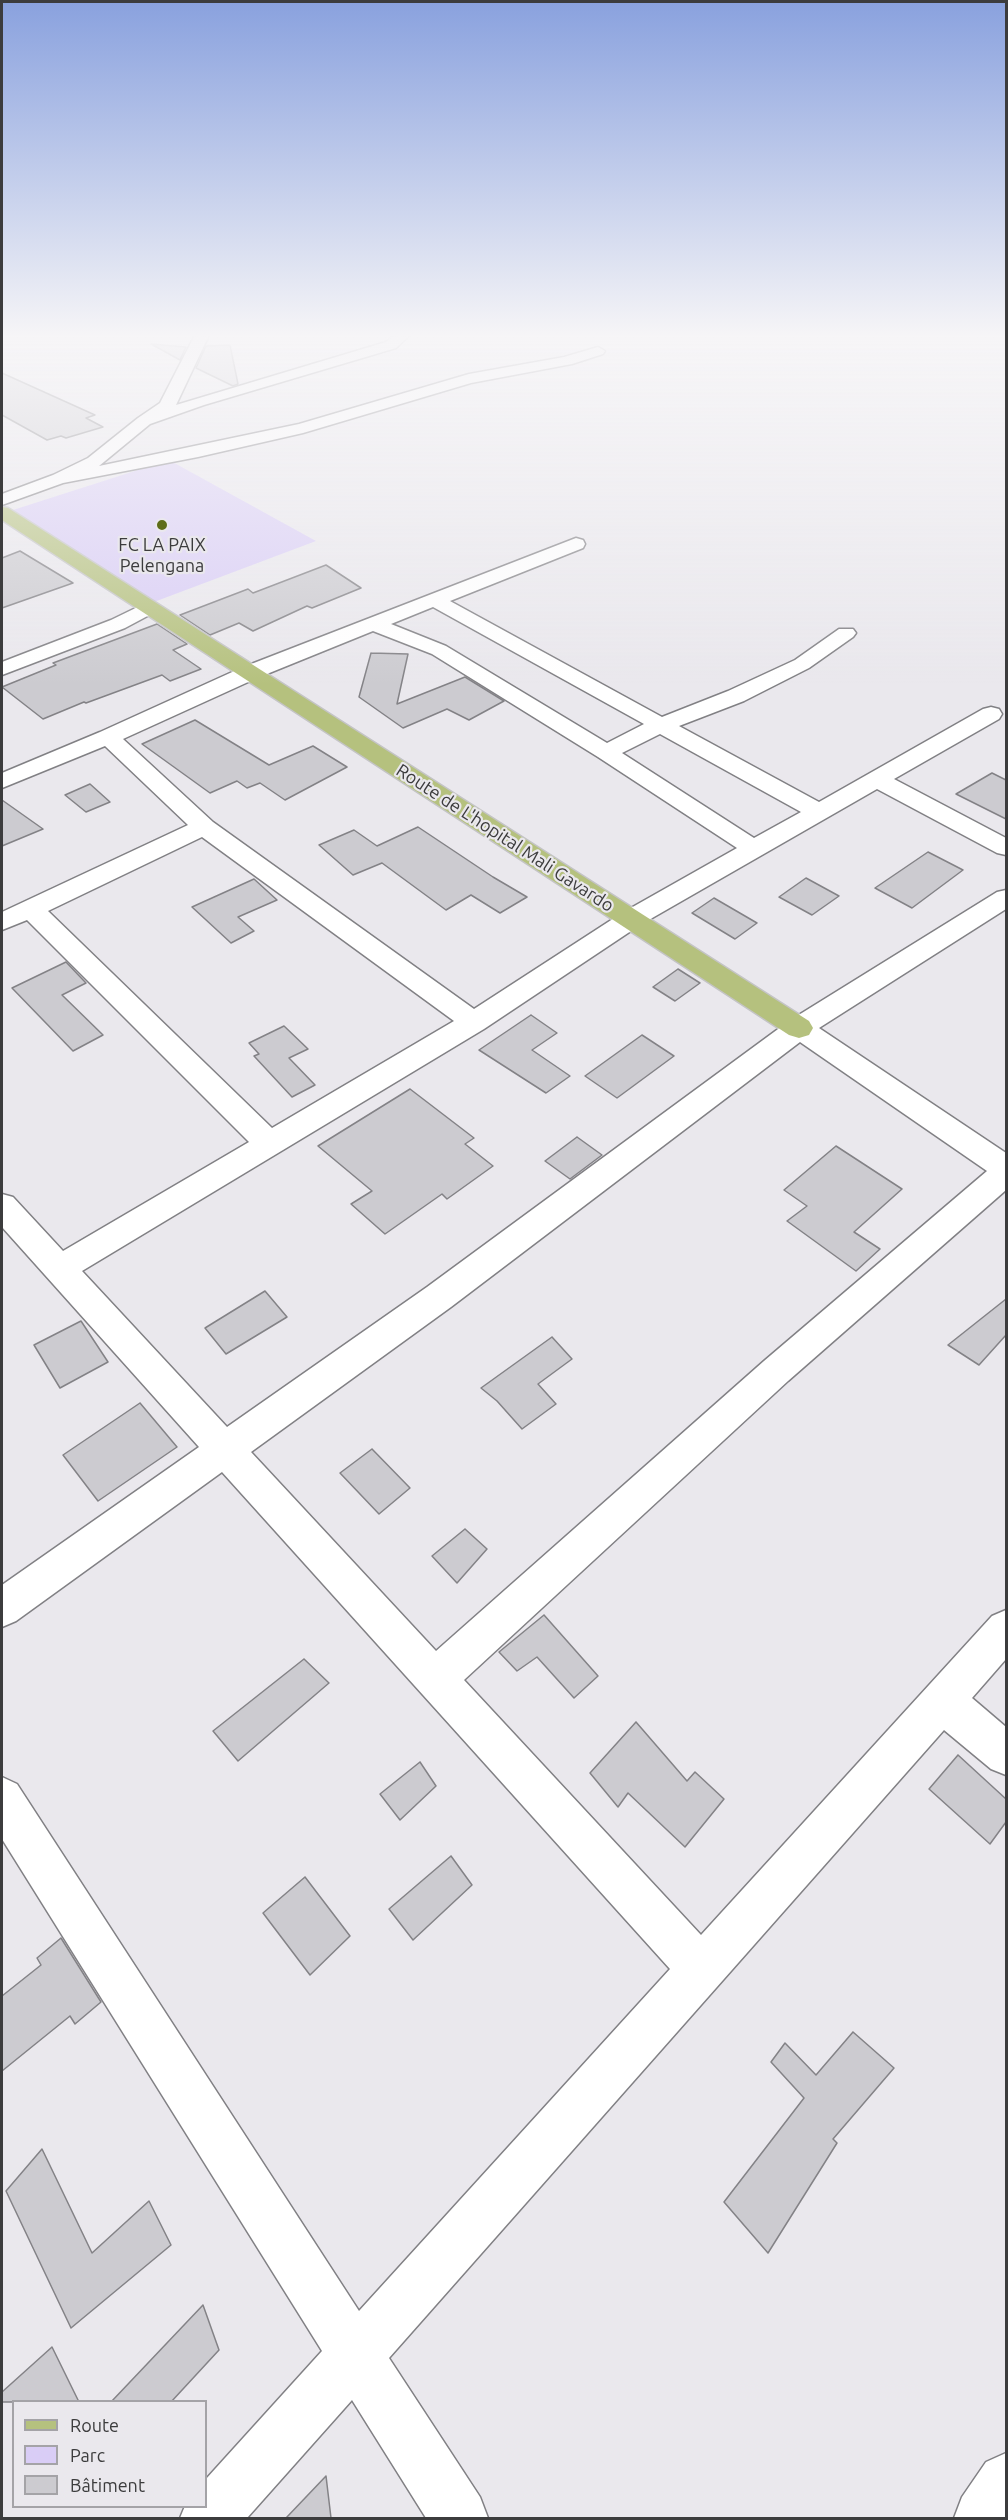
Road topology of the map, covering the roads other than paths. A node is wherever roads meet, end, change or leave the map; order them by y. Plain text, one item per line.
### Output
1 (108, 451) edge
2 (204, 451) edge
3 (58, 479) junction
4 (2, 500) edge
5 (2, 512) edge
6 (576, 544) dead end
7 (434, 600) junction
8 (148, 608) junction
9 (373, 624) junction
10 (846, 633) dead end
11 (2, 669) edge
12 (249, 673) junction
13 (991, 714) dead end
14 (660, 725) junction
15 (108, 737) junction
16 (606, 752) junction
17 (877, 779) junction
18 (2, 781) edge
19 (819, 812) junction
20 (204, 826) junction
21 (754, 849) junction
22 (1006, 849) edge
23 (1006, 898) edge
24 (30, 908) junction
25 (631, 919) junction
26 (2, 922) edge
27 (474, 1022) junction
28 (799, 1028) junction
29 (270, 1144) junction
30 (1006, 1170) edge
31 (2, 1206) edge
32 (59, 1269) junction
33 (224, 1449) junction
34 (2, 1608) edge
35 (1006, 1630) edge
36 (435, 1679) junction
37 (944, 1701) junction
38 (1006, 1754) edge
39 (2, 1799) edge
40 (702, 1970) junction
41 (356, 2355) junction
42 (1006, 2482) edge
43 (209, 2518) edge
44 (459, 2518) edge
45 (983, 2518) edge

1 - 3 street
2 - 3 street
3 - 4 street
5 - 8 main road, Route de L'hopital Mali Gavardo
6 - 7 street
7 - 9 street
7 - 14 street
8 - 11 street
8 - 12 main road, Route de L'hopital Mali Gavardo
9 - 12 street
9 - 16 street
10 - 14 street
12 - 15 street
12 - 25 main road, Route de L'hopital Mali Gavardo
13 - 17 street
14 - 16 street
14 - 19 street
15 - 18 street
15 - 20 street
16 - 21 street
17 - 19 street
17 - 22 street
19 - 21 street
20 - 24 street
20 - 27 street
21 - 25 street
23 - 28 street
24 - 26 street
24 - 29 street
25 - 27 street
25 - 28 main road, Route de L'hopital Mali Gavardo
27 - 29 street
28 - 30 street, Route de L'hopital Mali Gavardo
28 - 33 street
29 - 32 street
30 - 36 street
31 - 32 street
32 - 33 street
33 - 34 street
33 - 36 street
35 - 37 street
36 - 40 street
37 - 38 street
37 - 40 street
39 - 41 street
40 - 41 street
41 - 43 street
41 - 44 street
42 - 45 street

